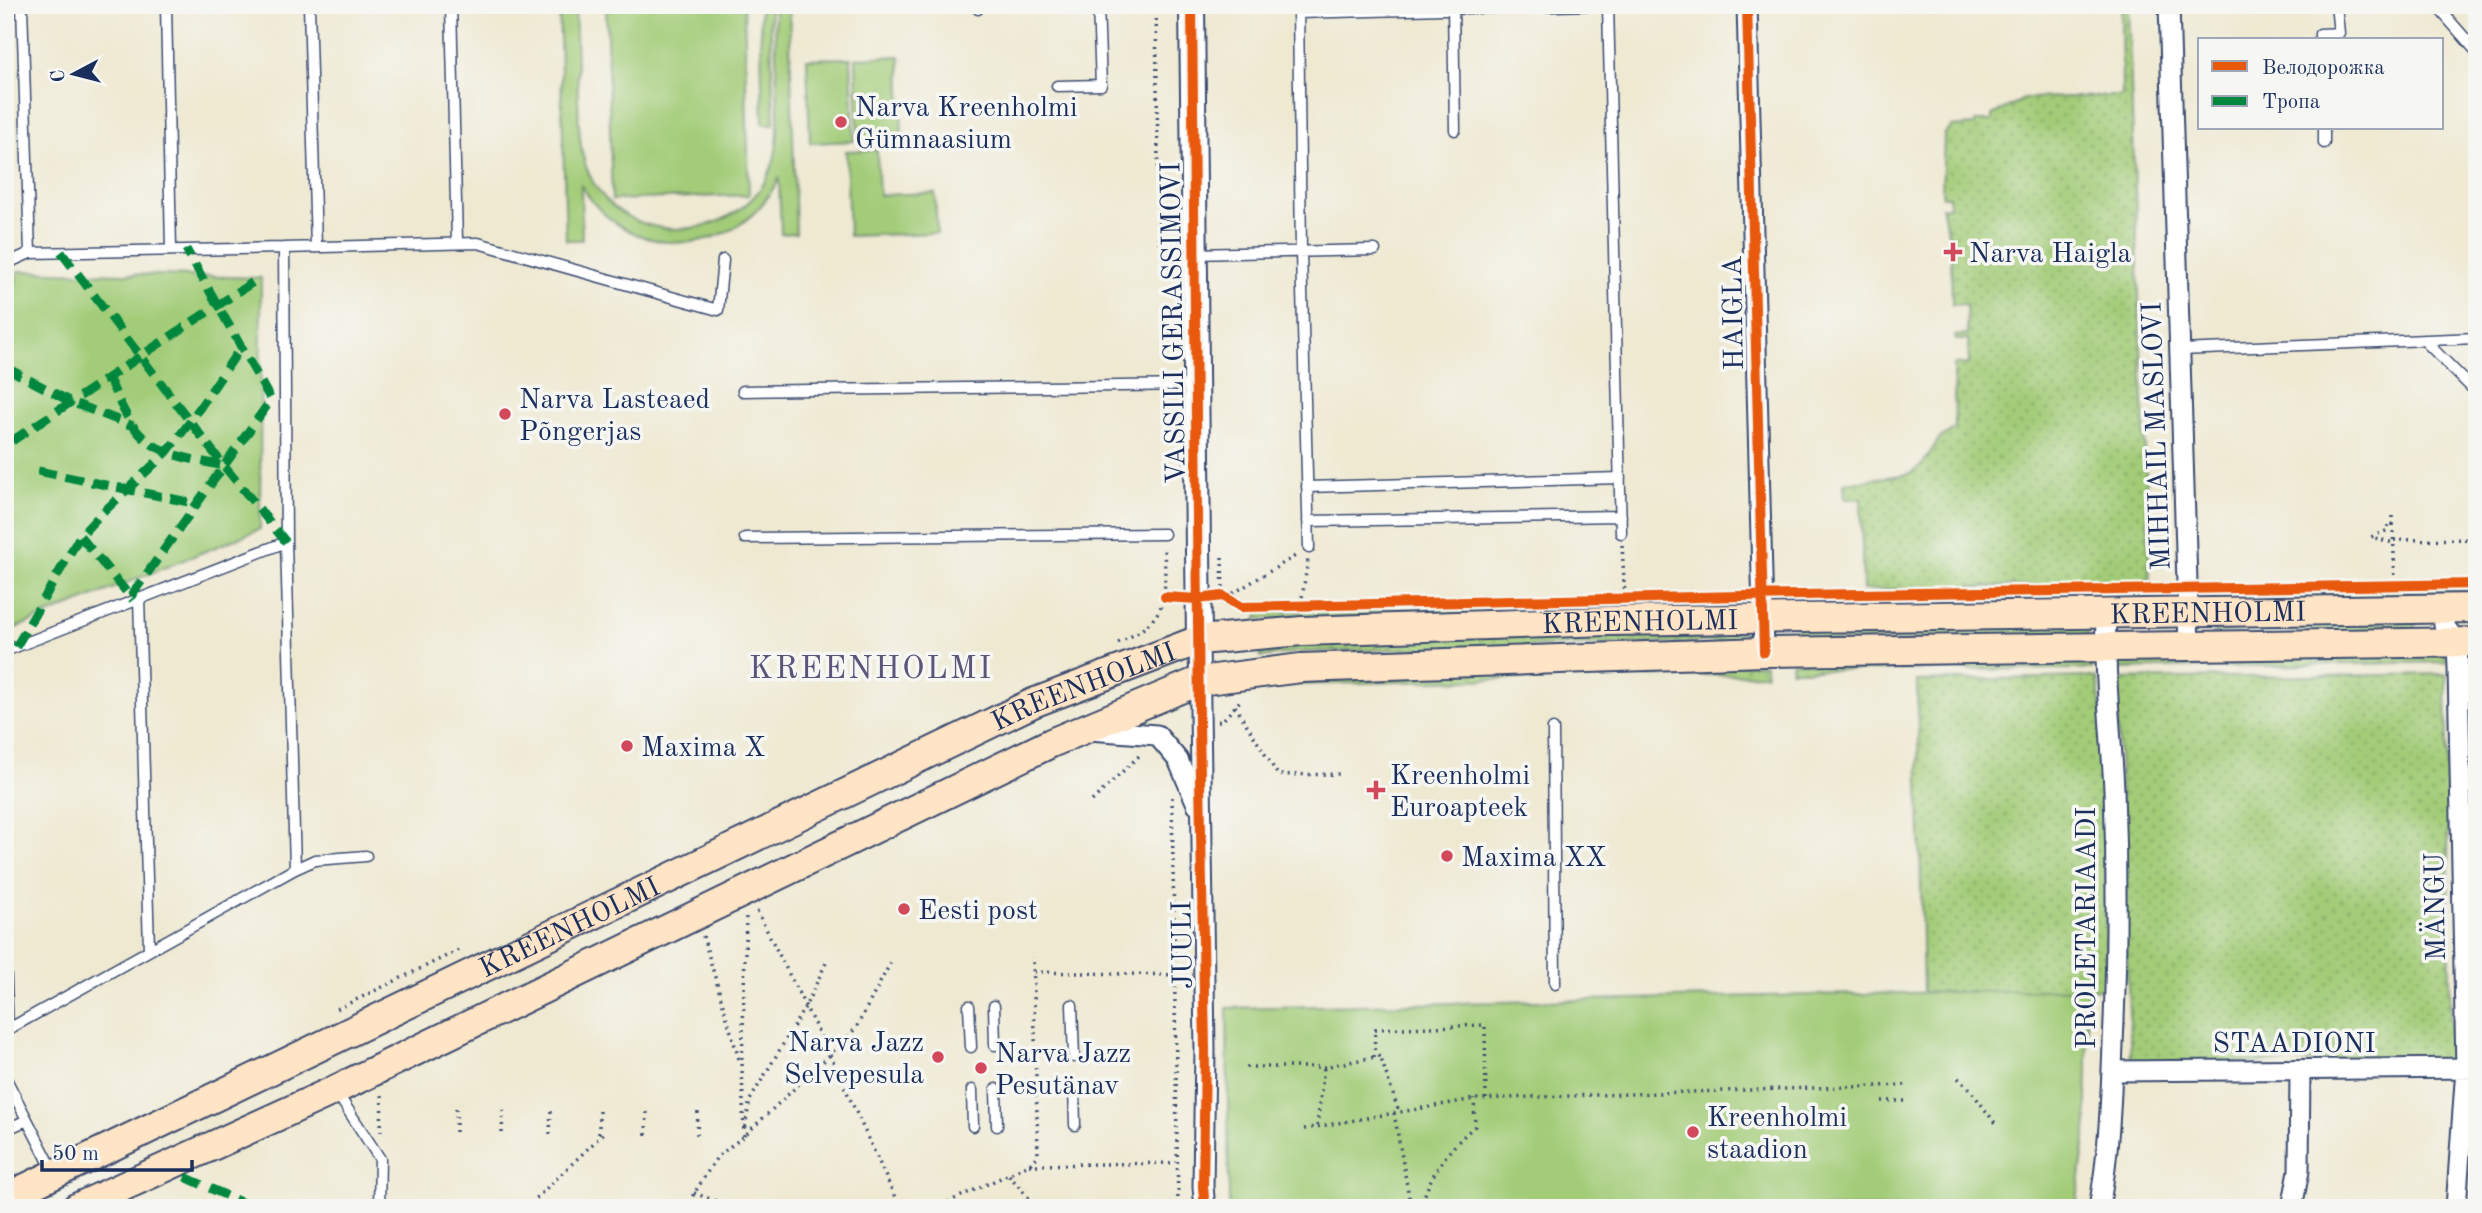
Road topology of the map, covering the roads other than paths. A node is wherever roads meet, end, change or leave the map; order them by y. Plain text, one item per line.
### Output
1 (23, 5) edge
2 (166, 5) edge
3 (309, 5) edge
4 (451, 5) edge
5 (1098, 5) edge
6 (1192, 5) edge
7 (1594, 5) edge
8 (1608, 5) edge
9 (1747, 5) edge
10 (2169, 5) edge
11 (2336, 5) edge
12 (2436, 5) edge
13 (1453, 7) edge
14 (1298, 9) edge
15 (2320, 38) edge
16 (2477, 52) edge
17 (1056, 86) dead end
18 (1455, 130) dead end
19 (2324, 130) edge
20 (2324, 143) dead end
21 (457, 242) junction
22 (316, 247) junction
23 (284, 248) junction
24 (171, 250) junction
25 (1375, 250) dead end
26 (1301, 252) junction
27 (30, 253) junction
28 (1194, 254) junction
29 (723, 260) dead end
30 (5, 272) edge
31 (2477, 338) edge
32 (2424, 340) junction
33 (2180, 350) junction
34 (1195, 384) junction
35 (743, 391) dead end
36 (2477, 393) edge
37 (1620, 478) junction
38 (1307, 487) junction
39 (1621, 516) junction
40 (1308, 521) junction
41 (1621, 533) dead end
42 (1164, 534) dead end
43 (745, 538) dead end
44 (286, 542) junction
45 (1309, 548) road end
46 (139, 597) junction
47 (2477, 608) edge
48 (2442, 609) junction
49 (2189, 612) junction
50 (2106, 614) junction
51 (1763, 620) junction
52 (1199, 640) junction
53 (2467, 643) edge
54 (2189, 647) junction
55 (2105, 648) junction
56 (5, 651) edge
57 (1764, 652) junction
58 (1199, 681) junction
59 (1553, 729) dead end
60 (1082, 730) junction
61 (1201, 815) junction
62 (754, 838) junction
63 (366, 856) dead end
64 (295, 869) junction
65 (774, 878) junction
66 (149, 949) junction
67 (5, 956) edge
68 (1555, 984) dead end
69 (1072, 1004) dead end
70 (969, 1006) dead end
71 (994, 1006) dead end
72 (7, 1031) edge
73 (995, 1045) dead end
74 (971, 1047) dead end
75 (315, 1049) junction
76 (1074, 1058) dead end
77 (2471, 1068) edge
78 (2112, 1071) junction
79 (2300, 1071) junction
80 (5, 1077) edge
81 (1074, 1085) dead end
82 (996, 1088) dead end
83 (335, 1090) junction
84 (972, 1090) dead end
85 (27, 1120) junction
86 (1075, 1125) dead end
87 (973, 1126) dead end
88 (997, 1126) dead end
89 (5, 1130) edge
90 (55, 1174) junction
91 (5, 1198) edge
92 (76, 1208) edge
93 (379, 1208) edge
94 (1205, 1208) edge
95 (2099, 1208) edge
96 (2292, 1208) edge
97 (2456, 1208) edge

1 - 27 lane
2 - 24 lane
3 - 22 lane
4 - 21 lane
5 - 17 lane
6 - 28 street, VASSILI GERASSIMOVI
7 - 13 lane
8 - 37 lane
9 - 51 street, HAIGLA
10 - 33 street, MIHHAIL MASLOVI
11 - 15 lane
12 - 16 lane
13 - 14 lane
13 - 18 lane
14 - 26 lane
19 - 20 lane
21 - 22 lane
21 - 29 lane
22 - 23 lane
23 - 24 lane
23 - 44 lane
24 - 27 lane
25 - 26 lane
26 - 28 lane
26 - 38 lane
27 - 30 lane
28 - 34 street, VASSILI GERASSIMOVI
31 - 32 lane
32 - 33 lane
32 - 36 lane
33 - 49 street, MIHHAIL MASLOVI
34 - 35 lane
34 - 52 street, VASSILI GERASSIMOVI
37 - 38 lane
37 - 39 lane
38 - 40 lane
39 - 40 lane
39 - 41 lane
40 - 45 lane
42 - 43 lane
44 - 46 lane
44 - 64 lane
46 - 56 lane
46 - 66 lane
47 - 48 main road, KREENHOLMI
48 - 49 main road, KREENHOLMI
48 - 53 street, MÄNGU
49 - 50 main road, KREENHOLMI
49 - 54 street, MIHHAIL MASLOVI
50 - 51 main road, KREENHOLMI
50 - 55 street, PROLETARIAADI
51 - 52 main road, KREENHOLMI
51 - 57 street, HAIGLA
52 - 58 street, JUULI
52 - 62 main road, KREENHOLMI
53 - 54 main road, KREENHOLMI
53 - 77 street, MÄNGU
54 - 55 main road, KREENHOLMI
55 - 57 main road, KREENHOLMI
55 - 78 street, PROLETARIAADI
57 - 58 main road, KREENHOLMI
58 - 60 main road, KREENHOLMI
58 - 61 street, JUULI
59 - 68 lane
60 - 61 street
60 - 65 main road, KREENHOLMI
61 - 94 street, JUULI
62 - 65 main road
62 - 75 main road, KREENHOLMI
63 - 64 lane
64 - 66 lane
65 - 83 main road, KREENHOLMI
66 - 72 lane
67 - 72 lane
69 - 76 lane
70 - 74 lane
71 - 73 lane
75 - 83 main road
75 - 90 main road, KREENHOLMI
77 - 79 street, STAADIONI
77 - 97 street, MÄNGU
78 - 79 street, STAADIONI
78 - 95 street, PROLETARIAADI
79 - 96 street
80 - 85 lane
81 - 86 lane
82 - 88 lane
83 - 92 main road, KREENHOLMI
83 - 93 lane
84 - 87 lane
85 - 89 lane
85 - 90 lane
90 - 91 main road, KREENHOLMI

